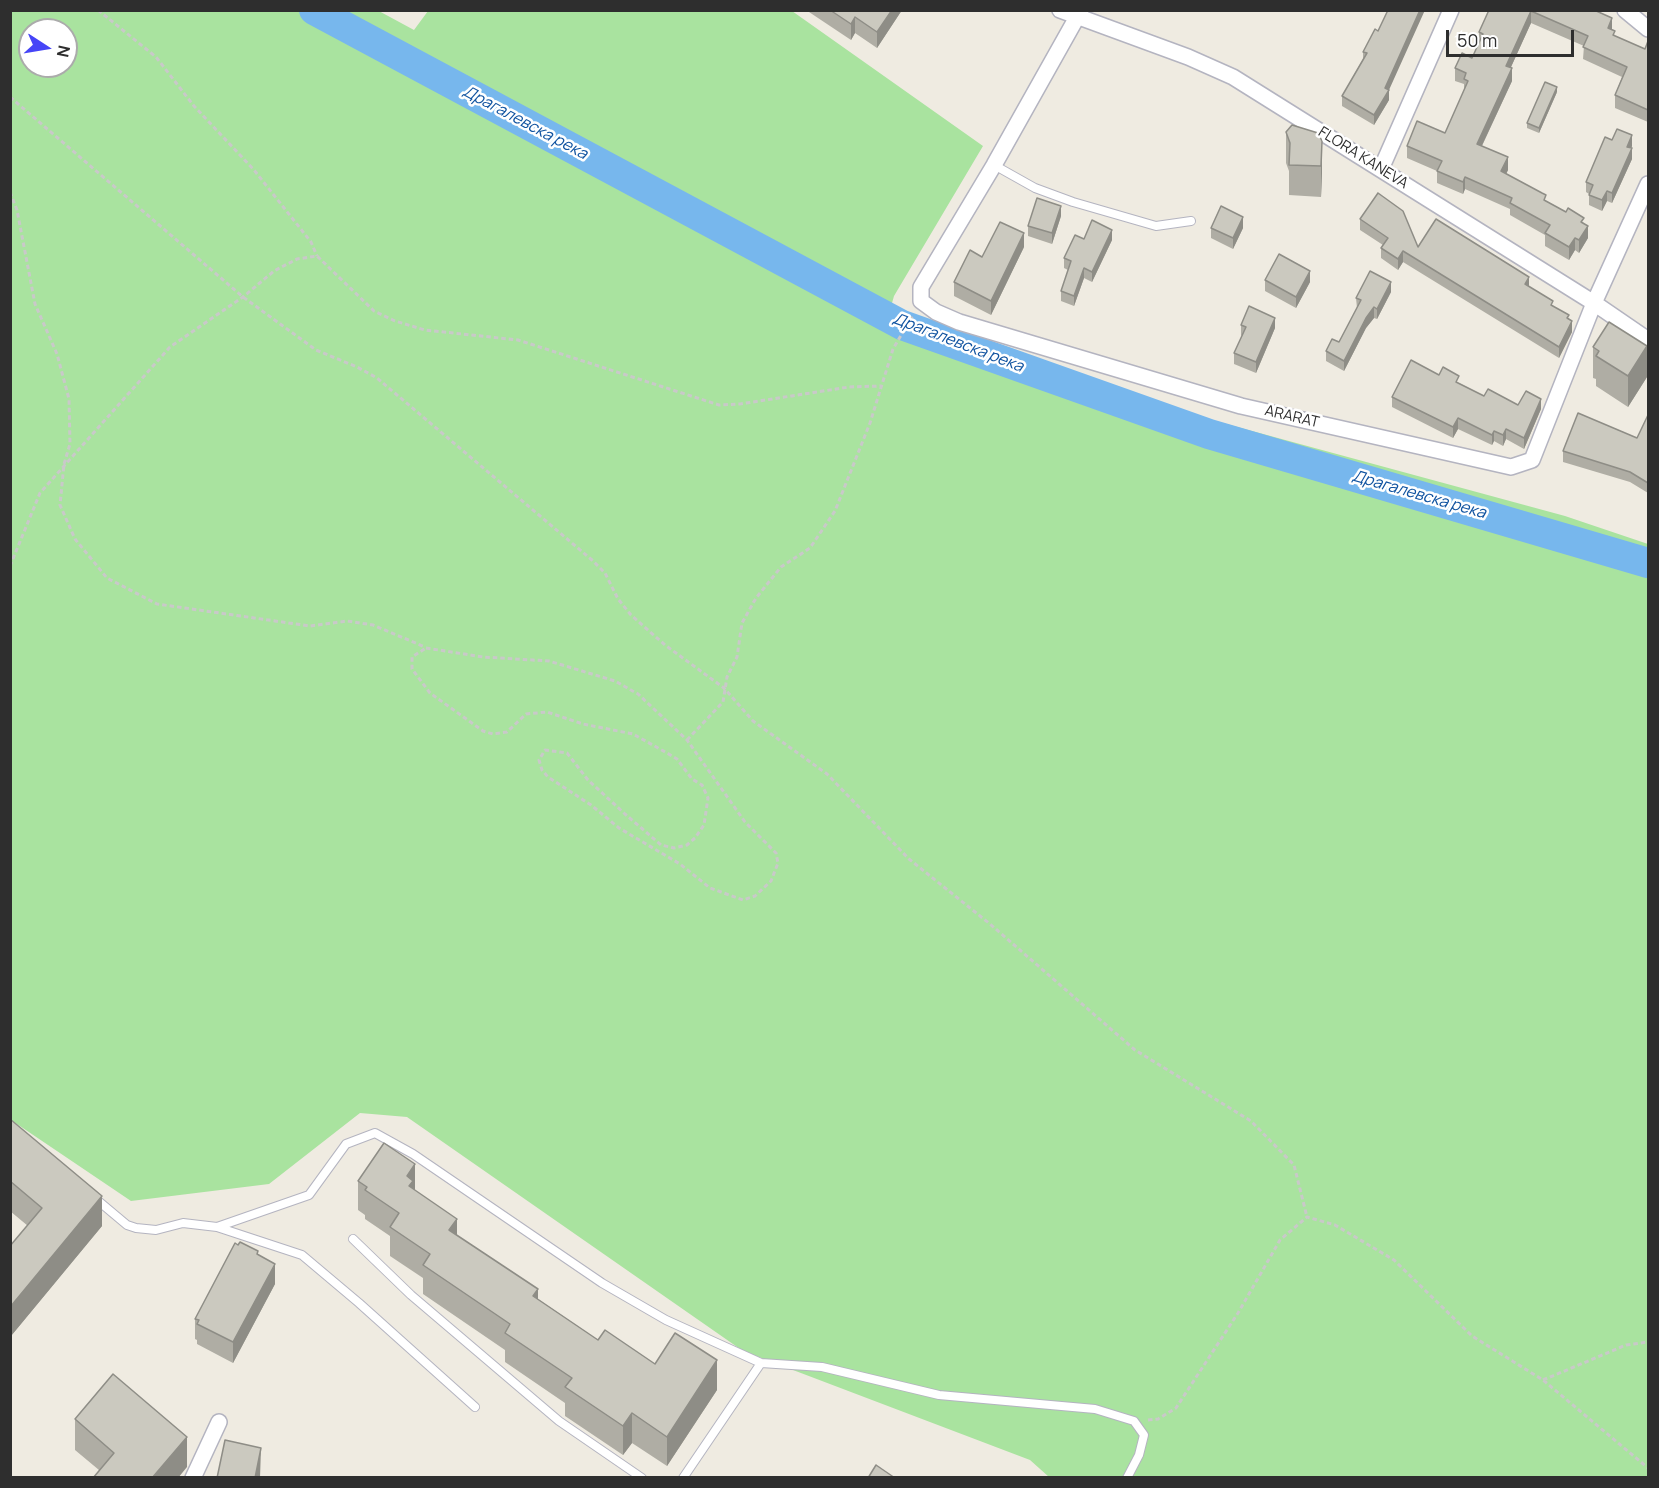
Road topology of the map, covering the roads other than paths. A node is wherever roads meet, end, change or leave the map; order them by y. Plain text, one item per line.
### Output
1 (1060, 10) edge
2 (1451, 10) edge
3 (1624, 10) edge
4 (1079, 14) edge
5 (1648, 28) edge
6 (994, 165) junction
7 (1381, 169) junction
8 (1648, 184) edge
9 (1191, 221) dead end
10 (1594, 303) junction
11 (1648, 340) edge
12 (86, 1190) edge
13 (217, 1227) junction
14 (353, 1239) dead end
15 (761, 1362) junction
16 (475, 1407) dead end
17 (219, 1422) dead end
18 (193, 1478) edge
19 (642, 1478) edge
20 (683, 1478) edge
21 (1126, 1478) edge

1 - 4 street, FLORA KANEVA
2 - 7 street
3 - 5 street
4 - 6 street
4 - 7 street, FLORA KANEVA
6 - 9 lane
6 - 10 street, ARARAT
7 - 10 street, FLORA KANEVA
8 - 10 street, ARARAT
10 - 11 street, FLORA KANEVA
12 - 13 lane
13 - 15 lane
13 - 16 lane
14 - 19 lane
15 - 20 lane
15 - 21 lane
17 - 18 street

